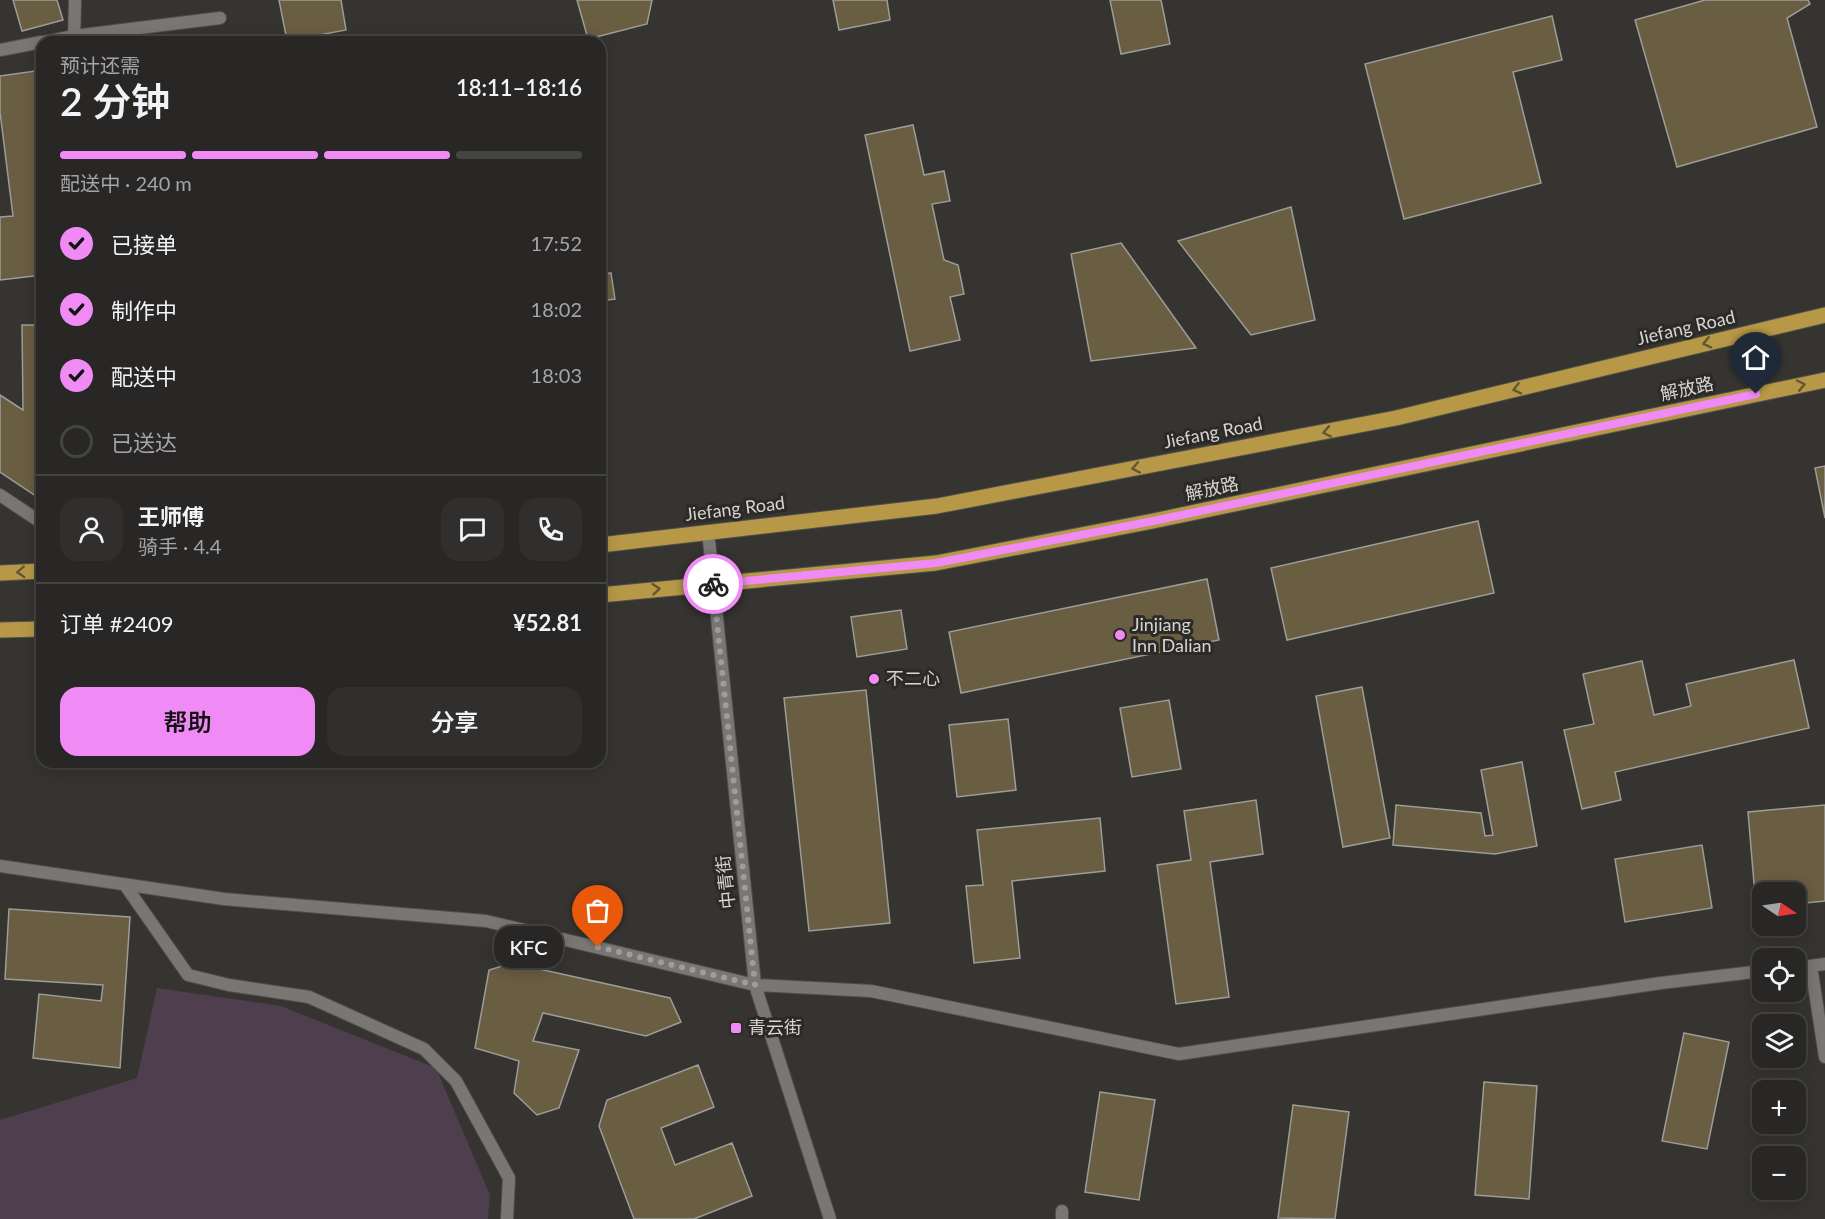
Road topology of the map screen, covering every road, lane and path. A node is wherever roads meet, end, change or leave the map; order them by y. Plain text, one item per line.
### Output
1 (75, 0) edge
2 (220, 18) dead end
3 (74, 36) edge
4 (95, 36) edge
5 (36, 43) edge
6 (0, 50) edge
7 (1825, 315) edge
8 (1825, 380) edge
9 (0, 495) edge
10 (36, 519) edge
11 (708, 531) junction
12 (606, 544) edge
13 (36, 571) edge
14 (0, 573) edge
15 (712, 584) junction
16 (606, 594) edge
17 (36, 629) edge
18 (0, 630) edge
19 (0, 866) edge
20 (125, 885) junction
21 (1825, 964) edge
22 (1811, 966) junction
23 (1806, 967) edge
24 (1752, 972) edge
25 (755, 985) junction
26 (1825, 1057) edge
27 (507, 1219) edge
28 (830, 1219) edge

1 - 3 street
2 - 4 street
5 - 6 street
7 -> 11 main road, Jiefang Road
15 -> 8 main road, 解放路
9 - 10 street
11 - 12 main road, Jiefang Road
11 - 15 street, 中青街
13 -> 14 main road
16 -> 15 main road, 解放路
15 - 25 street, 中青街
17 - 18 main road
19 - 20 street
20 - 25 street
20 - 27 street
21 - 22 street
22 - 23 street
22 - 26 street
24 - 25 street
25 - 28 street, 中青街

